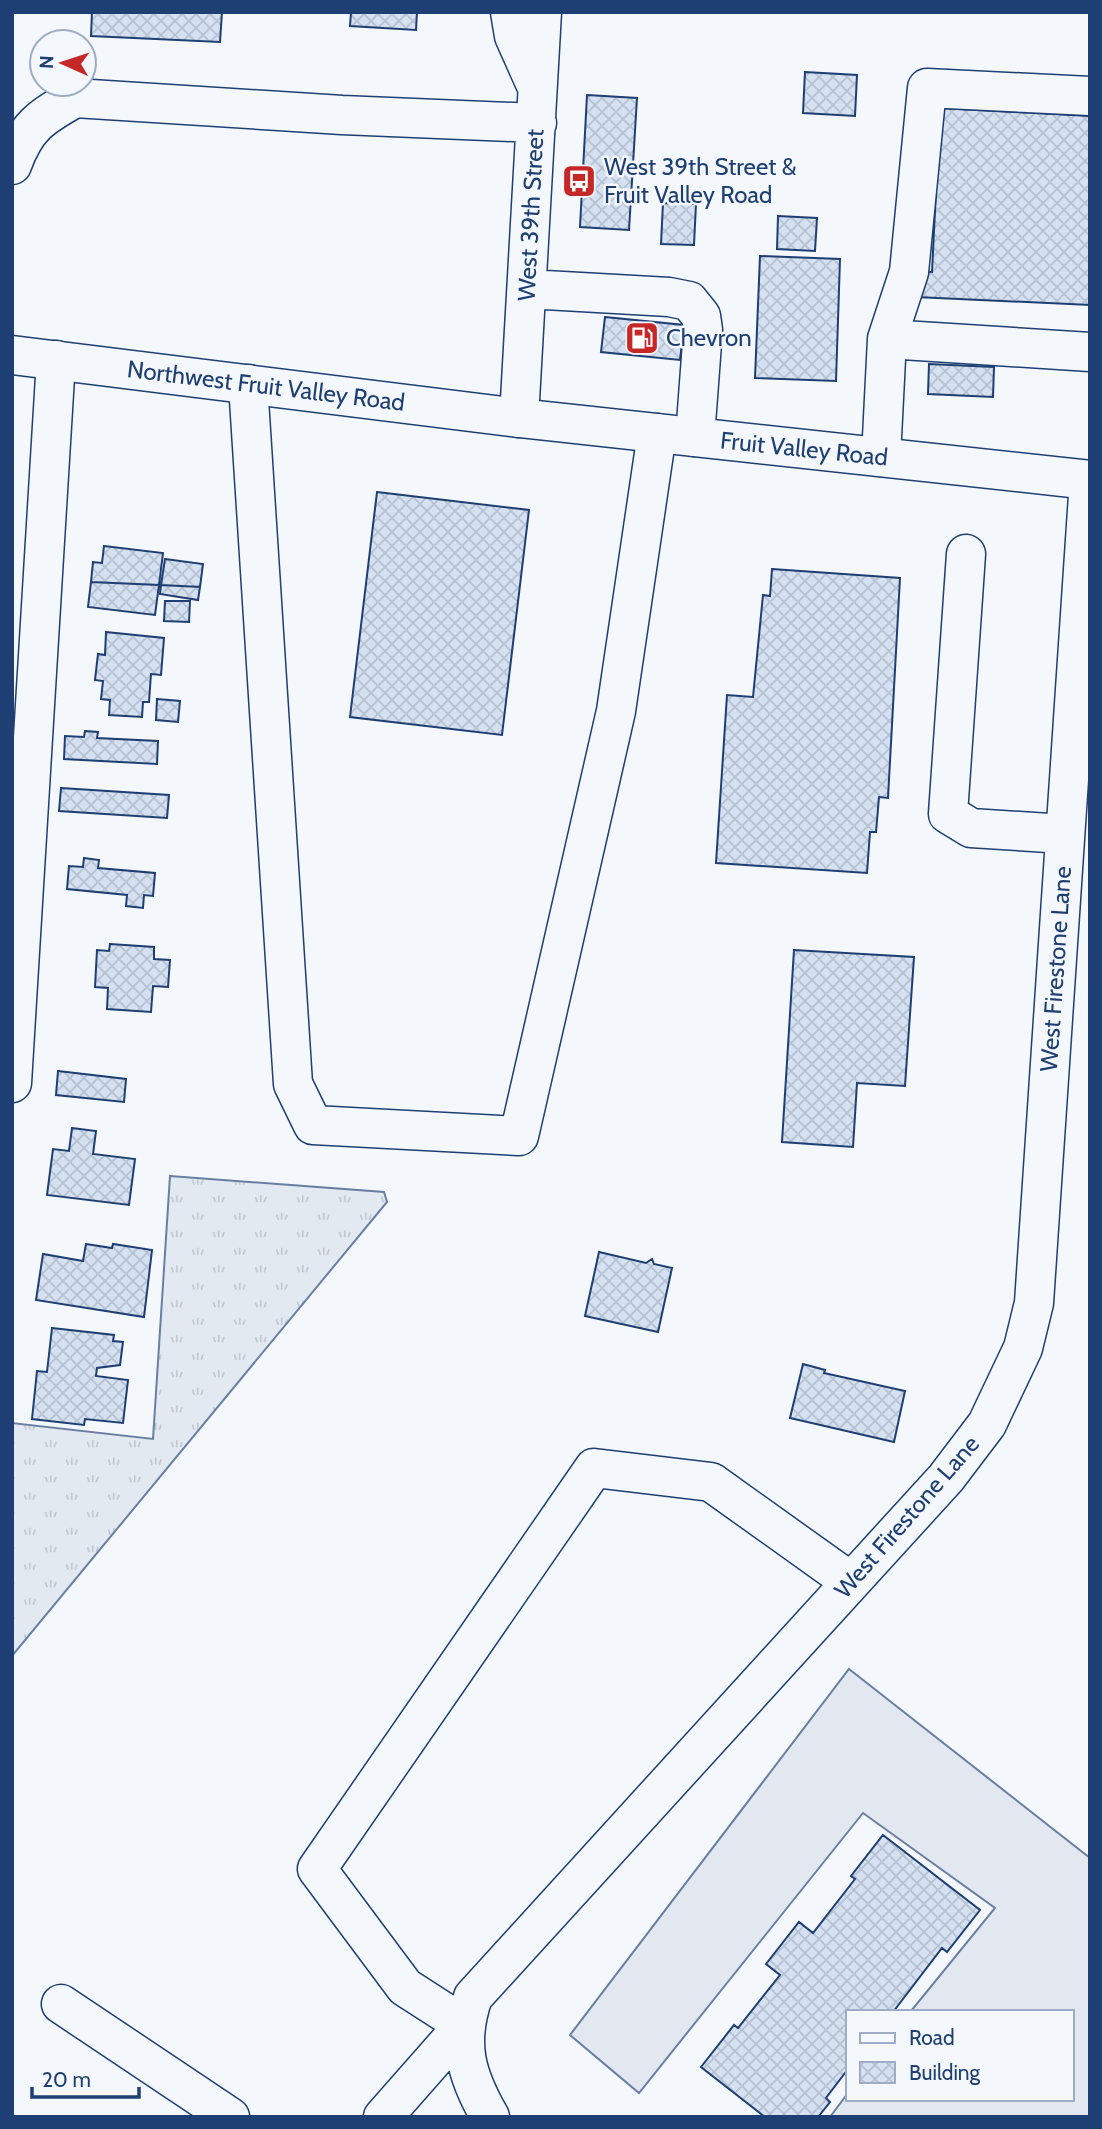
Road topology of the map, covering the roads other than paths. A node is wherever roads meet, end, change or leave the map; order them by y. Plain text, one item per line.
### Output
1 (510, 12) edge
2 (542, 12) edge
3 (569, 12) edge
4 (1090, 96) edge
5 (538, 107) junction
6 (12, 165) edge
7 (527, 289) junction
8 (887, 340) junction
9 (1090, 352) edge
10 (12, 355) edge
11 (56, 360) junction
12 (248, 384) junction
13 (519, 418) junction
14 (657, 433) junction
15 (695, 437) junction
16 (881, 457) junction
17 (1089, 480) edge
18 (966, 554) dead end
19 (1064, 834) junction
20 (1076, 873) edge
21 (12, 1083) edge
22 (851, 1582) junction
23 (61, 2004) dead end
24 (464, 2025) junction
25 (482, 2103) edge
26 (230, 2117) edge
27 (383, 2117) edge

1 - 5 street
2 - 5 street, West 39th Street
3 - 5 street
4 - 8 street
5 - 6 street
5 - 7 street, West 39th Street
7 - 13 street, West 39th Street
7 - 15 street
8 - 9 street
8 - 16 street
10 - 11 street, Northwest Fruit Valley Road
11 - 12 street, Northwest Fruit Valley Road
11 - 21 street
12 - 13 street, Northwest Fruit Valley Road
12 - 14 street
13 - 14 street, Fruit Valley Road
14 - 15 street, Fruit Valley Road
15 - 16 street, Fruit Valley Road
16 - 17 street, Fruit Valley Road
17 - 19 street, West Firestone Lane
18 - 19 street
19 - 20 street, West Firestone Lane
20 - 22 street, West Firestone Lane
22 - 24 street, West Firestone Lane
22 - 24 street
23 - 26 street
24 - 25 street, West Firestone Lane
24 - 27 street

